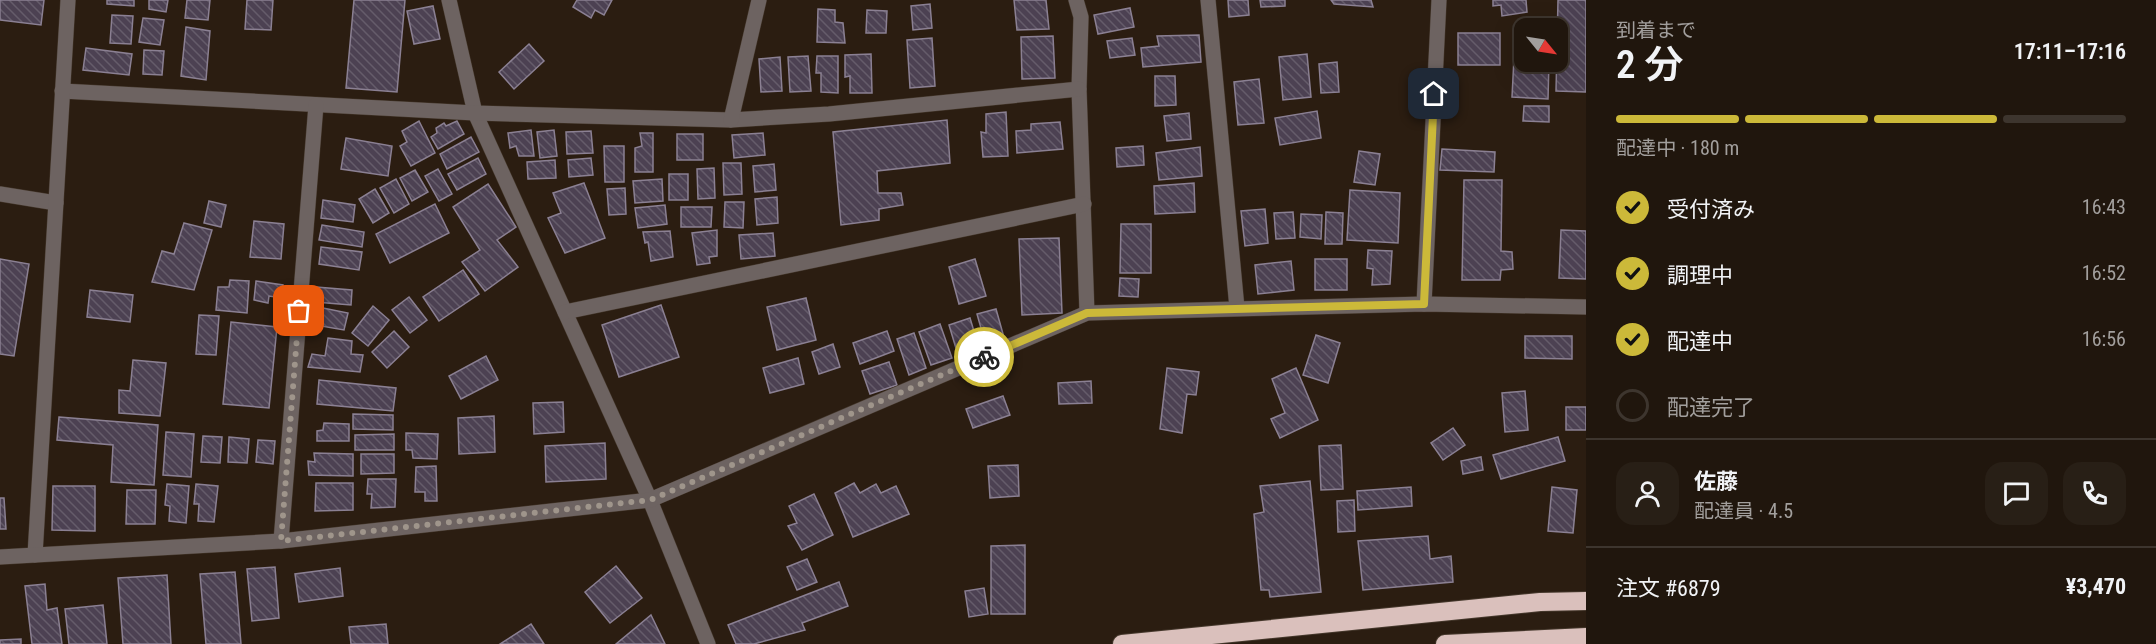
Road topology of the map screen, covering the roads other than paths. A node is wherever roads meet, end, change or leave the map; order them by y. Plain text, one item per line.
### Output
1 (68, 0) edge
2 (449, 0) edge
3 (759, 0) edge
4 (1076, 0) edge
5 (1208, 0) edge
6 (1439, 0) edge
7 (1079, 88) junction
8 (62, 91) junction
9 (316, 105) junction
10 (476, 113) junction
11 (731, 120) junction
12 (0, 194) edge
13 (56, 203) junction
14 (1083, 204) junction
15 (1424, 304) junction
16 (1586, 307) edge
17 (1237, 308) junction
18 (565, 312) junction
19 (1087, 313) junction
20 (650, 500) junction
21 (281, 541) junction
22 (35, 555) junction
23 (0, 557) edge
24 (1586, 601) edge
25 (1586, 637) edge
26 (708, 644) edge
27 (1122, 644) edge
28 (1445, 644) edge

1 - 8 street
2 - 10 street
3 - 11 street
4 - 7 street
5 - 17 street
6 - 15 street
7 - 11 street
7 - 14 street
8 - 9 street
8 - 13 street
9 - 10 street
9 - 21 street
10 - 11 street
10 - 18 street
12 - 13 street
13 - 22 street
14 - 18 street
14 - 19 street
15 - 16 street
15 - 17 street
17 - 19 street
18 - 20 street
19 - 20 street
20 - 21 street
20 - 26 street
21 - 22 street
22 - 23 street
24 - 27 highway
25 - 28 highway

